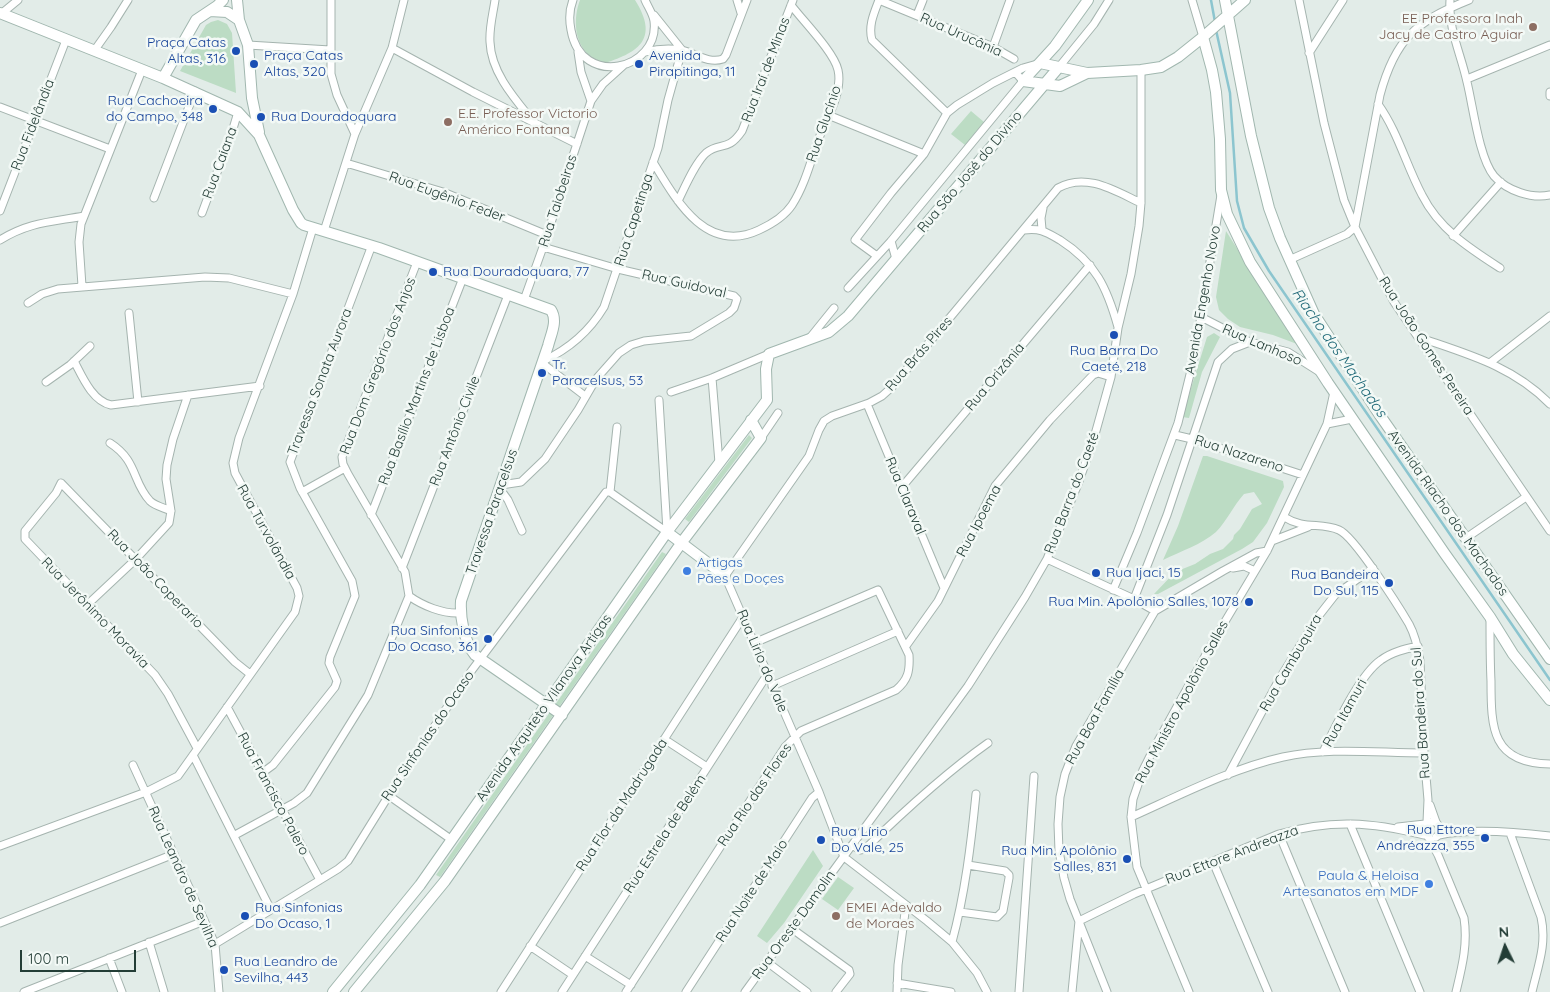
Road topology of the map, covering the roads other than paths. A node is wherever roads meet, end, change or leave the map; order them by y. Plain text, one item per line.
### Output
1 (18, 0) edge
2 (128, 0) edge
3 (223, 0) edge
4 (237, 0) edge
5 (331, 0) edge
6 (404, 0) edge
7 (495, 0) edge
8 (572, 0) edge
9 (645, 0) edge
10 (737, 0) edge
11 (747, 0) edge
12 (879, 0) edge
13 (923, 0) edge
14 (1010, 0) edge
15 (1088, 0) edge
16 (1109, 0) edge
17 (1192, 0) edge
18 (1225, 0) edge
19 (1245, 0) edge
20 (1299, 0) edge
21 (1343, 0) edge
22 (1450, 0) edge
23 (1469, 0) edge
24 (792, 3) edge
25 (1450, 9) junction
26 (209, 11) junction
27 (650, 11) junction
28 (0, 14) edge
29 (742, 14) junction
30 (917, 15) junction
31 (1228, 15) junction
32 (239, 20) junction
33 (1205, 36) junction
34 (66, 40) junction
35 (248, 45) junction
36 (1550, 45) edge
37 (992, 47) junction
38 (392, 48) junction
39 (330, 50) junction
40 (578, 50) junction
41 (682, 50) junction
42 (94, 51) junction
43 (645, 52) junction
44 (1309, 53) junction
45 (1014, 59) dead end
46 (1040, 63) junction
47 (624, 65) junction
48 (1059, 67) junction
49 (142, 70) junction
50 (1141, 70) junction
51 (1015, 72) junction
52 (1087, 73) junction
53 (163, 78) junction
54 (1467, 79) junction
55 (1024, 81) junction
56 (1044, 84) junction
57 (195, 91) junction
58 (252, 98) junction
59 (591, 101) junction
60 (1378, 104) junction
61 (0, 107) edge
62 (238, 112) junction
63 (947, 112) junction
64 (828, 116) junction
65 (35, 120) junction
66 (534, 122) junction
67 (355, 134) junction
68 (259, 136) junction
69 (578, 144) junction
70 (110, 149) junction
71 (924, 154) junction
72 (653, 162) junction
73 (346, 163) junction
74 (1500, 182) junction
75 (1222, 190) junction
76 (1550, 195) edge
77 (154, 198) dead end
78 (678, 201) junction
79 (1140, 203) junction
80 (1044, 205) junction
81 (0, 211) edge
82 (202, 213) dead end
83 (84, 216) junction
84 (1355, 227) junction
85 (313, 228) junction
86 (1042, 229) junction
87 (1024, 230) junction
88 (324, 231) junction
89 (547, 235) junction
90 (1453, 236) junction
91 (0, 240) edge
92 (891, 241) junction
93 (372, 246) junction
94 (543, 247) junction
95 (877, 256) junction
96 (896, 260) junction
97 (1289, 260) junction
98 (417, 262) junction
99 (1090, 265) junction
100 (618, 268) junction
101 (1500, 268) dead end
102 (462, 278) junction
103 (82, 286) junction
104 (848, 288) dead end
105 (293, 294) junction
106 (508, 295) junction
107 (524, 300) junction
108 (1111, 302) junction
109 (28, 303) dead end
110 (1124, 306) junction
111 (834, 308) dead end
112 (129, 313) dead end
113 (1550, 316) edge
114 (1201, 317) junction
115 (1118, 328) junction
116 (1418, 337) junction
117 (809, 340) junction
118 (1250, 342) junction
119 (90, 346) dead end
120 (769, 354) junction
121 (74, 361) junction
122 (542, 362) junction
123 (1490, 362) junction
124 (1322, 374) junction
125 (1112, 377) junction
126 (712, 378) junction
127 (46, 382) dead end
128 (260, 386) junction
129 (671, 392) dead end
130 (1334, 392) junction
131 (188, 395) junction
132 (585, 396) junction
133 (660, 400) dead end
134 (138, 402) junction
135 (867, 404) junction
136 (1550, 404) edge
137 (778, 413) dead end
138 (1352, 419) junction
139 (752, 420) junction
140 (1327, 424) junction
141 (617, 427) dead end
142 (1175, 435) junction
143 (761, 438) junction
144 (1192, 439) junction
145 (110, 443) dead end
146 (719, 463) junction
147 (345, 468) junction
148 (1303, 475) junction
149 (61, 483) joint
150 (500, 487) junction
151 (901, 488) junction
152 (302, 492) junction
153 (610, 492) junction
154 (1526, 497) junction
155 (666, 507) junction
156 (686, 507) junction
157 (171, 511) junction
158 (371, 515) junction
159 (1284, 517) junction
160 (1311, 526) junction
161 (522, 531) dead end
162 (1550, 531) edge
163 (667, 532) junction
164 (1466, 538) junction
165 (1272, 541) junction
166 (682, 542) junction
167 (1267, 551) junction
168 (136, 559) junction
169 (1047, 559) junction
170 (402, 568) junction
171 (1372, 568) junction
172 (1223, 571) junction
173 (1255, 571) junction
174 (724, 576) junction
175 (944, 588) junction
176 (1114, 590) junction
177 (409, 596) junction
178 (1134, 599) junction
179 (87, 605) junction
180 (1155, 611) junction
181 (460, 614) junction
182 (743, 617) junction
183 (1490, 617) junction
184 (898, 631) junction
185 (754, 643) junction
186 (906, 646) junction
187 (1418, 646) junction
188 (1549, 655) edge
189 (481, 659) junction
190 (250, 674) junction
191 (767, 675) junction
192 (772, 686) junction
193 (1550, 700) edge
194 (546, 705) junction
195 (227, 707) junction
196 (562, 715) junction
197 (794, 736) junction
198 (664, 739) junction
199 (988, 743) dead end
200 (197, 748) junction
201 (1323, 752) junction
202 (1424, 753) junction
203 (193, 755) junction
204 (1550, 764) edge
205 (133, 765) dead end
206 (707, 768) junction
207 (262, 773) junction
208 (1228, 775) junction
209 (1034, 776) dead end
210 (146, 792) junction
211 (819, 792) junction
212 (976, 794) dead end
213 (388, 796) junction
214 (1428, 800) junction
215 (282, 810) junction
216 (1131, 817) junction
217 (1437, 822) junction
218 (1426, 823) junction
219 (1350, 824) junction
220 (1392, 827) junction
221 (1458, 831) junction
222 (1510, 833) junction
223 (1279, 834) junction
224 (235, 835) junction
225 (1438, 836) junction
226 (1550, 836) edge
227 (1426, 837) junction
228 (452, 840) junction
229 (852, 845) junction
230 (0, 846) edge
231 (174, 854) junction
232 (1438, 855) junction
233 (844, 857) junction
234 (1213, 862) junction
235 (968, 866) junction
236 (320, 880) junction
237 (1146, 889) junction
238 (906, 905) junction
239 (271, 910) junction
240 (960, 912) junction
241 (204, 921) junction
242 (1079, 921) junction
243 (0, 923) edge
244 (791, 928) junction
245 (149, 942) junction
246 (952, 942) junction
247 (215, 944) junction
248 (530, 946) junction
249 (585, 956) junction
250 (109, 958) junction
251 (767, 962) junction
252 (573, 975) junction
253 (897, 983) junction
254 (631, 985) junction
255 (24, 992) edge
256 (122, 992) edge
257 (164, 992) edge
258 (218, 992) edge
259 (333, 992) edge
260 (354, 992) edge
261 (501, 992) edge
262 (562, 992) edge
263 (626, 992) edge
264 (686, 992) edge
265 (745, 992) edge
266 (807, 992) edge
267 (836, 992) edge
268 (897, 992) edge
269 (951, 992) edge
270 (987, 992) edge
271 (1019, 992) edge
272 (1072, 992) edge
273 (1107, 992) edge
274 (1189, 992) edge
275 (1268, 992) edge
276 (1345, 992) edge
277 (1420, 992) edge
278 (1456, 992) edge
279 (1532, 992) edge

1 - 28 street
2 - 42 street
3 - 26 main road
4 - 32 main road
5 - 39 street
6 - 38 street
7 - 66 street
8 - 40 street
9 - 27 street
10 - 29 street
11 - 29 street
12 - 30 street, Rua Urucânia
12 - 63 street
13 - 30 street
14 - 37 street
15 - 46 main road, Rua São José do Divino
16 - 48 street
17 - 33 street, Avenida Engenho Novo
18 - 31 main road, Avenida Riacho dos Machados
19 - 31 main road
20 - 44 street, Rua João Gomes Pereira
21 - 44 street
22 - 25 street
23 - 25 street
24 - 64 street, Rua Glucínio
24 - 78 street, Rua Iraí de Minas
25 - 54 street
25 - 60 street
26 - 32 main road
26 - 53 main road
27 - 41 street
27 - 43 street
28 - 34 main road
29 - 41 street
30 - 37 street, Rua Urucânia
31 - 33 main road
31 - 97 main road, Avenida Riacho dos Machados
32 - 35 main road
33 - 50 main road
33 - 75 main road, Avenida Engenho Novo
34 - 42 main road
34 - 65 street, Rua Fidelândia
35 - 39 street
35 - 58 main road
36 - 54 street
37 - 45 street, Rua Urucânia
38 - 66 street
38 - 67 street
39 - 67 street
40 - 47 street
40 - 59 street
41 - 43 street
41 - 72 street, Rua Capetinga
42 - 49 main road
43 - 47 street, Rua Taiobeiras
44 - 84 street, Rua João Gomes Pereira
46 - 48 main road
46 - 51 street
46 - 55 main road, Rua São José do Divino
47 - 59 street, Rua Taiobeiras
48 - 52 main road
48 - 56 main road, Rua São José do Divino
49 - 53 main road
49 - 70 street
50 - 52 main road
50 - 79 street, Rua Barra do Caeté
51 - 55 street
51 - 63 street
52 - 56 main road
53 - 57 main road
54 - 74 street
55 - 56 main road
55 - 92 street, Rua São José do Divino
56 - 96 main road, Rua São José do Divino
57 - 62 main road
57 - 77 street
58 - 62 main road
58 - 68 main road
59 - 69 street, Rua Taiobeiras
60 - 84 street
60 - 90 street
61 - 65 street
62 - 68 main road
62 - 82 street, Rua Caiana
63 - 71 street
64 - 71 street
64 - 78 street, Rua Glucínio
65 - 70 street
65 - 81 street, Rua Fidelândia
66 - 69 street
67 - 73 street
68 - 85 main road
69 - 89 street, Rua Taiobeiras
70 - 83 street
71 - 95 street
72 - 78 street
72 - 100 street, Rua Capetinga
73 - 88 street
73 - 89 street, Rua Eugênio Feder
74 - 76 street
74 - 90 street
75 - 114 street, Avenida Engenho Novo
75 - 124 main road, Avenida Riacho dos Machados
79 - 80 street, Rua Brás Pires
79 - 110 street, Rua Barra do Caeté
80 - 86 street
80 - 87 street, Rua Brás Pires
83 - 91 street
83 - 103 street
84 - 97 street
84 - 116 street, Rua João Gomes Pereira
85 - 88 main road
85 - 105 street, Rua Turvolândia
86 - 87 street
86 - 99 street
87 - 135 street, Rua Brás Pires
88 - 93 main road
89 - 94 street, Rua Taiobeiras
90 - 101 street
92 - 95 street, Rua São José do Divino
92 - 96 street
93 - 98 main road
93 - 152 street, Travessa Sonata Aurora
94 - 100 street, Rua Guidoval
94 - 107 street, Rua Taiobeiras
95 - 104 street, Rua São José do Divino
96 - 117 main road, Rua São José do Divino
97 - 164 main road, Avenida Riacho dos Machados
98 - 102 main road
98 - 147 street, Rua Dom Gregório dos Anjos
99 - 108 street
99 - 151 street, Rua Orizânia
100 - 122 street, Rua Capetinga
100 - 132 street, Rua Guidoval
102 - 106 main road
102 - 158 street, Rua Basílio Martins de Lisboa
103 - 105 street
103 - 109 street
105 - 128 street, Rua Turvolândia
106 - 107 main road
106 - 170 street, Rua Antônio Civile
107 - 122 main road
108 - 110 street
108 - 115 street
110 - 115 street, Rua Barra do Caeté
111 - 117 street
112 - 134 street
113 - 123 street
114 - 118 street, Rua Lanhoso
114 - 142 street, Avenida Engenho Novo
115 - 125 street, Rua Barra do Caeté
116 - 123 street
116 - 154 street, Rua João Gomes Pereira
117 - 120 main road, Rua São José do Divino
118 - 124 street, Rua Lanhoso
118 - 144 street, Avenida Engenho Novo
119 - 121 street
120 - 126 street
120 - 139 main road, Avenida Arquiteto Vilanova Artigas
121 - 127 street
121 - 134 street
122 - 132 street
122 - 150 main road, Travessa Paracelsus
123 - 136 street
124 - 130 main road, Avenida Riacho dos Machados
125 - 169 street, Rua Barra do Caeté
125 - 175 street, Rua Ipoema
126 - 129 street
126 - 146 street
128 - 131 street
128 - 190 street, Rua Turvolândia
130 - 138 main road, Avenida Riacho dos Machados
130 - 140 street, Rua Ministro Apolônio Salles
131 - 134 street
131 - 157 street
132 - 150 street
133 - 155 street
135 - 151 street, Rua Claraval
135 - 174 street, Rua Brás Pires
137 - 143 street, Avenida Arquiteto Vilanova Artigas
138 - 140 street
138 - 183 main road, Avenida Riacho dos Machados
139 - 143 main road
139 - 146 main road, Avenida Arquiteto Vilanova Artigas
140 - 148 street, Rua Ministro Apolônio Salles
141 - 153 street
142 - 144 street, Rua Nazareno
142 - 176 street, Avenida Engenho Novo
143 - 166 main road, Avenida Arquiteto Vilanova Artigas
144 - 148 street, Rua Nazareno
144 - 178 street, Avenida Engenho Novo
145 - 157 street
146 - 156 main road, Avenida Arquiteto Vilanova Artigas
147 - 152 street
147 - 158 street, Rua Dom Gregório dos Anjos
148 - 159 street, Rua Ministro Apolônio Salles
149 - 168 street, Rua João Coperario
149 - 179 street, Rua Jerônimo Moravia
150 - 161 street
150 - 181 main road, Travessa Paracelsus
151 - 175 street, Rua Claraval
152 - 207 street, Travessa Sonata Aurora
153 - 163 street
153 - 189 street, Rua Sinfonias do Ocaso
154 - 162 street, Rua João Gomes Pereira
154 - 164 street
155 - 156 street
155 - 163 street
156 - 163 main road, Avenida Arquiteto Vilanova Artigas
157 - 168 street
158 - 170 street, Rua Dom Gregório dos Anjos
159 - 160 street, Rua Bandeira do Sul
159 - 165 street, Rua Ministro Apolônio Salles
160 - 165 street, Rua Bandeira do Sul
160 - 171 street, Rua Bandeira do Sul
163 - 166 main road
163 - 194 main road, Avenida Arquiteto Vilanova Artigas
164 - 188 main road, Avenida Riacho dos Machados
165 - 167 street, Rua Ministro Apolônio Salles
166 - 174 main road
166 - 196 main road, Avenida Arquiteto Vilanova Artigas
167 - 172 street, Rua Boa Família
167 - 173 street, Rua Ministro Apolônio Salles
168 - 179 street
168 - 190 street, Rua João Coperario
169 - 176 street
169 - 229 street, Rua Barra do Caeté
170 - 177 street, Rua Dom Gregório dos Anjos
171 - 187 street, Rua Bandeira do Sul
171 - 208 street, Rua Cambuquira
172 - 173 street, Rua Boa Família
172 - 180 street, Rua Boa Família
173 - 216 street, Rua Ministro Apolônio Salles
174 - 182 street, Rua Lirio do Vale
175 - 186 street, Rua Ipoema
176 - 178 street
177 - 181 street
177 - 215 street
178 - 180 street
179 - 200 street, Rua Jerônimo Moravia
180 - 242 street, Rua Boa Família
181 - 189 main road, Travessa Paracelsus
182 - 185 street, Rua Lirio do Vale
182 - 198 street, Rua Flor da Madrugada
183 - 193 main road, Avenida Riacho dos Machados
183 - 204 street
184 - 185 street, Rua Rio das Flores
184 - 186 street, Rua Rio das Flores
184 - 192 street
185 - 191 street, Rua Lirio do Vale
186 - 197 street, Rua Rio das Flores
187 - 201 street, Rua Itamuri
187 - 202 street, Rua Bandeira do Sul
189 - 194 main road, Travessa Paracelsus
189 - 213 street, Rua Sinfonias do Ocaso
190 - 195 street, Rua Turvolândia
191 - 192 street, Rua Lirio do Vale
191 - 206 street, Rua Estrela de Belém
192 - 197 street, Rua Lirio do Vale
194 - 196 main road, Travessa Paracelsus
194 - 228 main road, Avenida Arquiteto Vilanova Artigas
195 - 200 street, Rua Turvolândia
195 - 207 street, Rua Francisco Palero
196 - 260 main road, Avenida Arquiteto Vilanova Artigas
197 - 211 street, Rua Lirio do Vale
197 - 254 street, Rua Rio das Flores
198 - 206 street
198 - 248 street, Rua Flor da Madrugada
199 - 229 street
200 - 203 street, Rua Turvolândia
201 - 202 street
201 - 208 street
202 - 214 street, Rua Bandeira do Sul
203 - 210 street, Rua Turvolândia
203 - 224 street
205 - 210 street, Rua Leandro de Sevilha
206 - 249 street, Rua Estrela de Belém
207 - 215 street, Rua Francisco Palero
208 - 216 street
209 - 271 street
210 - 230 street, Rua Leandro de Sevilha
210 - 231 street, Rua Leandro de Sevilha
211 - 233 street, Rua Lirio do Vale
211 - 264 street, Rua Noite de Maio
212 - 235 street
213 - 228 street
213 - 236 street, Rua Sinfonias do Ocaso
214 - 217 street, Rua Bandeira do Sul
214 - 218 street, Rua Bandeira do Sul
215 - 224 street
215 - 236 street, Rua Francisco Palero
216 - 237 street, Rua Ministro Apolônio Salles
217 - 218 street
217 - 221 street
217 - 225 street
218 - 220 street, Rua Ettore Andreazza
218 - 227 street
219 - 220 street, Rua Ettore Andreazza
219 - 223 street, Rua Ettore Andreazza
219 - 277 street
220 - 227 street, Rua Ettore Andreazza
221 - 222 street
221 - 225 street
222 - 226 street
222 - 279 street
223 - 234 street, Rua Ettore Andreazza
223 - 276 street
224 - 239 street
225 - 227 street
225 - 232 street
227 - 232 street
228 - 259 main road, Avenida Arquiteto Vilanova Artigas
229 - 233 street, Rua Barra do Caeté
231 - 241 street, Rua Leandro de Sevilha
231 - 243 street
232 - 278 street
233 - 238 street
233 - 244 street, Rua Oreste Damolin
234 - 237 street, Rua Ettore Andreazza
234 - 275 street
235 - 240 street
235 - 240 street
236 - 239 street, Rua Sinfonias do Ocaso
237 - 242 street, Rua Ettore Andreazza
237 - 274 street, Rua Ministro Apolônio Salles
238 - 246 street
238 - 253 street
239 - 247 street, Rua Sinfonias do Ocaso
240 - 246 street
241 - 245 street
241 - 247 street, Rua Leandro de Sevilha
242 - 272 street
242 - 273 street, Rua Boa Família
244 - 251 street, Rua Oreste Damolin
244 - 267 street
245 - 250 street
245 - 257 street
246 - 270 street
247 - 258 street, Rua Leandro de Sevilha
248 - 252 street
248 - 261 street, Rua Flor da Madrugada
249 - 252 street, Rua Estrela de Belém
249 - 254 street
250 - 255 street
250 - 256 street
251 - 265 street, Rua Oreste Damolin
251 - 266 street
252 - 262 street, Rua Estrela de Belém
253 - 268 street
253 - 269 street
254 - 263 street, Rua Rio das Flores

